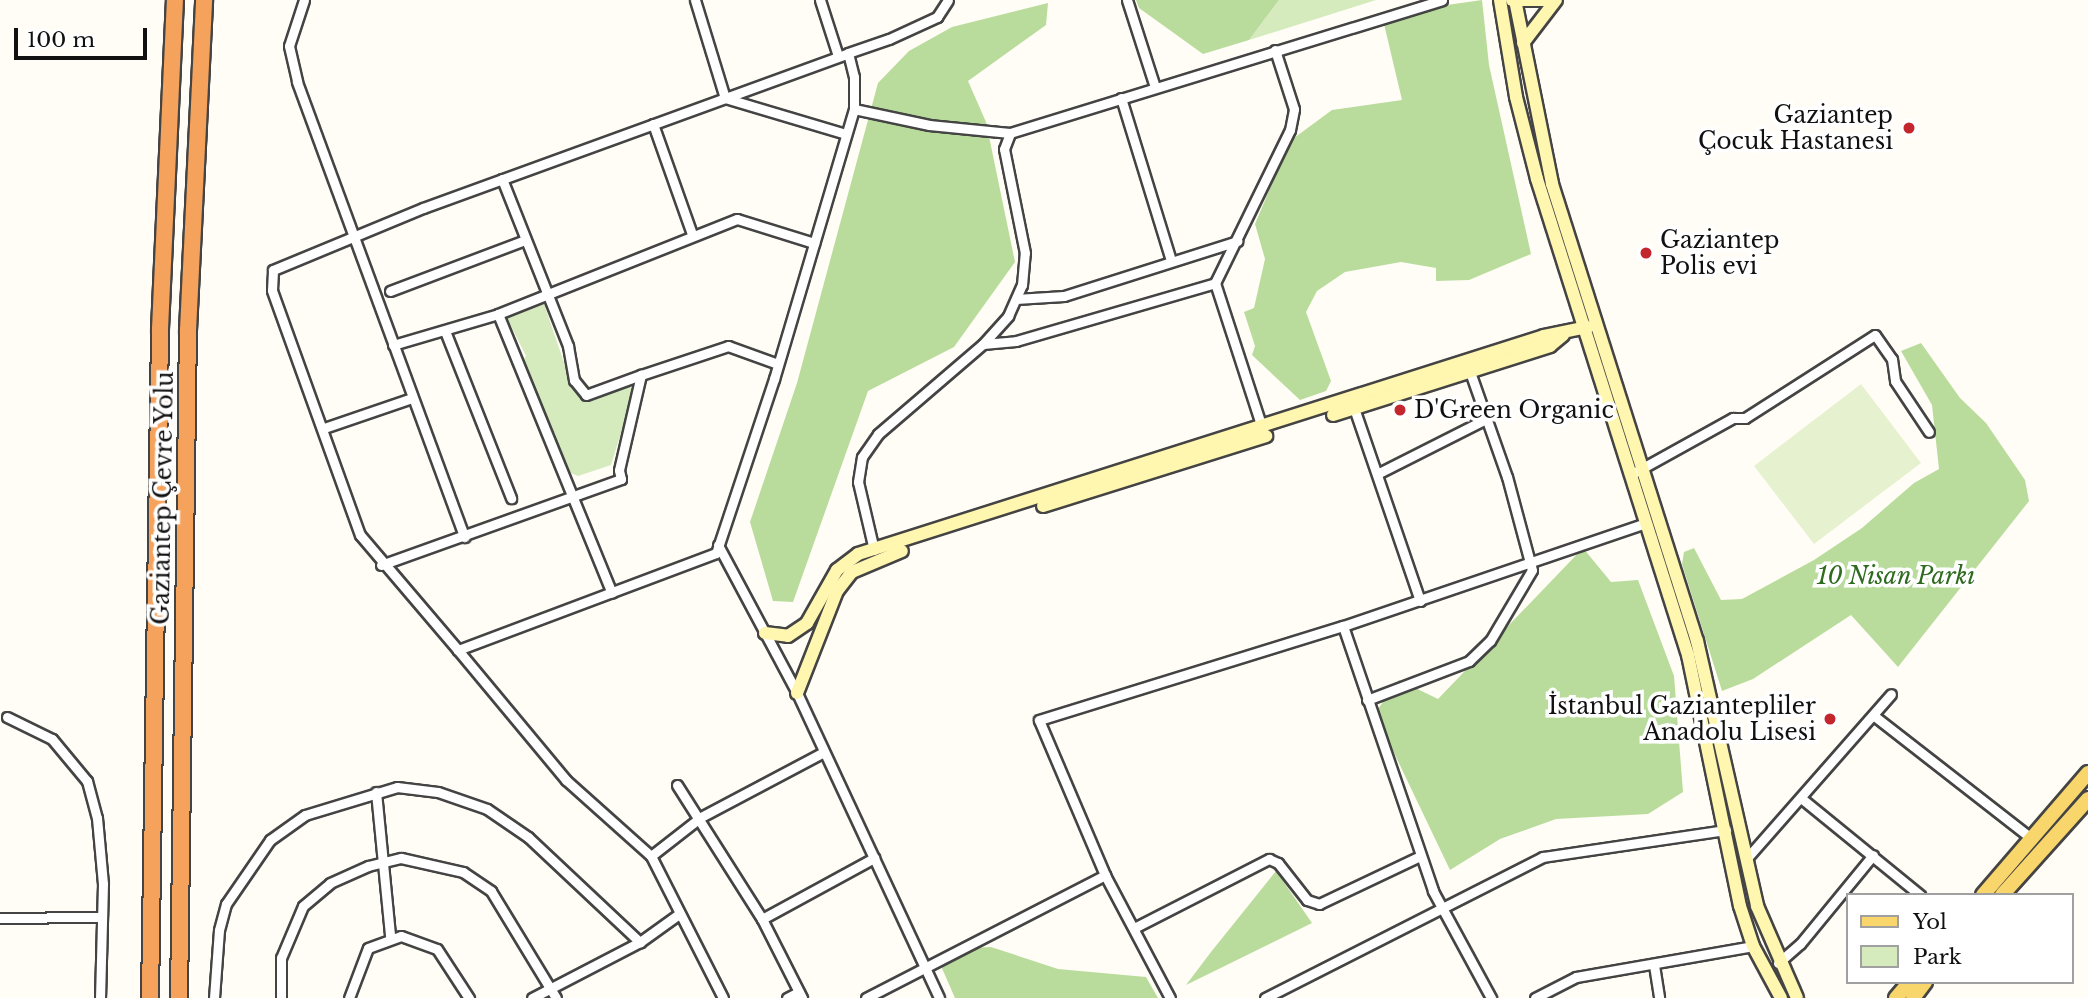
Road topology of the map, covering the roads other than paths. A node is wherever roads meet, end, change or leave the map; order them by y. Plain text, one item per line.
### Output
1 (175, 0) edge
2 (204, 0) edge
3 (304, 0) edge
4 (695, 0) edge
5 (820, 0) edge
6 (1127, 0) edge
7 (1442, 0) edge
8 (1500, 0) edge
9 (1547, 0) edge
10 (1556, 0) edge
11 (1514, 1) edge
12 (943, 2) edge
13 (1523, 43) junction
14 (1275, 50) junction
15 (843, 54) junction
16 (1155, 87) junction
17 (724, 98) junction
18 (1121, 98) junction
19 (854, 109) junction
20 (653, 124) junction
21 (846, 134) junction
22 (1010, 134) junction
23 (502, 179) junction
24 (692, 234) junction
25 (351, 235) junction
26 (525, 240) junction
27 (1237, 241) junction
28 (814, 243) junction
29 (1171, 261) junction
30 (1215, 283) junction
31 (390, 291) dead end
32 (548, 293) junction
33 (1016, 299) junction
34 (498, 314) junction
35 (1590, 327) junction
36 (445, 331) junction
37 (1563, 335) junction
38 (983, 344) junction
39 (393, 345) junction
40 (778, 364) junction
41 (1470, 372) junction
42 (641, 375) junction
43 (412, 398) junction
44 (1354, 408) junction
45 (1486, 419) junction
46 (324, 428) junction
47 (1929, 432) dead end
48 (1263, 433) junction
49 (1636, 473) junction
50 (1377, 474) junction
51 (570, 496) junction
52 (511, 498) dead end
53 (1646, 523) junction
54 (464, 537) junction
55 (718, 545) junction
56 (874, 550) junction
57 (1532, 561) junction
58 (382, 565) junction
59 (612, 593) junction
60 (1420, 601) junction
61 (1343, 626) junction
62 (765, 633) junction
63 (458, 650) junction
64 (797, 693) junction
65 (1891, 694) dead end
66 (1367, 700) junction
67 (1872, 715) junction
68 (7, 717) dead end
69 (824, 752) junction
70 (2088, 773) edge
71 (677, 785) dead end
72 (376, 792) junction
73 (1801, 799) junction
74 (2088, 799) edge
75 (701, 817) junction
76 (1726, 830) junction
77 (2032, 839) junction
78 (1873, 855) junction
79 (651, 856) junction
80 (1420, 856) junction
81 (874, 858) junction
82 (1747, 858) junction
83 (381, 863) junction
84 (1105, 875) junction
85 (1918, 893) edge
86 (1985, 893) edge
87 (2004, 893) edge
88 (1443, 908) junction
89 (679, 914) junction
90 (102, 917) junction
91 (0, 918) edge
92 (762, 919) junction
93 (1134, 928) junction
94 (390, 936) junction
95 (640, 942) junction
96 (1754, 946) junction
97 (1779, 963) junction
98 (1654, 965) junction
99 (926, 970) junction
100 (1908, 984) edge
101 (554, 993) edge
102 (801, 995) edge
103 (1548, 995) edge
104 (100, 998) edge
105 (150, 998) edge
106 (179, 998) edge
107 (214, 998) edge
108 (281, 998) edge
109 (349, 998) edge
110 (469, 998) edge
111 (532, 998) edge
112 (723, 998) edge
113 (787, 998) edge
114 (866, 998) edge
115 (939, 998) edge
116 (1170, 998) edge
117 (1267, 998) edge
118 (1491, 998) edge
119 (1535, 998) edge
120 (1659, 998) edge
121 (1781, 998) edge
122 (1797, 998) edge
123 (1896, 998) edge

1 - 105 highway, Gaziantep Çevre Yolu
2 - 106 highway, Gaziantep Çevre Yolu
3 - 25 street
4 - 17 street
5 - 15 street
6 - 16 street
7 - 14 street
8 - 35 street
9 - 11 street
10 - 13 street
11 - 13 street
12 - 15 street
13 - 35 street
14 - 16 street
14 - 27 street
15 - 17 street
15 - 19 street
16 - 18 street
17 - 20 street
17 - 21 street
18 - 22 street
18 - 29 street
19 - 21 street
19 - 22 street
20 - 23 street
20 - 24 street
21 - 28 street
22 - 33 street
23 - 25 street
23 - 26 street
24 - 28 street
24 - 32 street
25 - 39 street
25 - 46 street
26 - 31 street
26 - 32 street
27 - 29 street
27 - 30 street
28 - 40 street
29 - 33 street
30 - 38 street
30 - 48 street
32 - 34 street
32 - 42 street
33 - 38 street
34 - 36 street
34 - 51 street
35 - 37 street
35 - 49 street
36 - 39 street
36 - 52 street
37 - 41 street
37 - 48 street
38 - 56 street
39 - 43 street
40 - 42 street
40 - 55 street
41 - 44 street
41 - 45 street
42 - 51 street
43 - 46 street
43 - 54 street
44 - 48 street
44 - 50 street
45 - 50 street
45 - 57 street
46 - 58 street
47 - 49 street
48 - 56 street
48 - 64 street
49 - 53 street
49 - 82 street
50 - 60 street
51 - 54 street
51 - 59 street
53 - 57 street
53 - 76 street
54 - 58 street
55 - 59 street
55 - 62 street
56 - 62 street
57 - 60 street
57 - 66 street
58 - 63 street
59 - 63 street
60 - 61 street
61 - 66 street
61 - 84 street
62 - 64 street
63 - 79 street
64 - 69 street
65 - 67 street
66 - 80 street
67 - 73 street
67 - 77 street
68 - 90 street
69 - 75 street
69 - 81 street
70 - 77 main road
71 - 75 street
72 - 83 street
72 - 95 street
72 - 107 street
73 - 78 street
73 - 82 street
74 - 87 main road
75 - 79 street
75 - 92 street
76 - 88 street
76 - 96 street
77 - 86 main road
78 - 85 street
78 - 97 street
79 - 89 street
80 - 88 street
80 - 93 street
81 - 92 street
81 - 99 street
82 - 97 street
83 - 94 street
83 - 101 street
83 - 108 street
84 - 93 street
84 - 99 street
88 - 117 street
88 - 118 street
89 - 95 street
89 - 112 street
90 - 91 street
90 - 104 street
92 - 102 street
93 - 116 street
94 - 109 street
94 - 110 street
95 - 101 street
96 - 98 street
96 - 121 street
97 - 122 street
98 - 103 street
98 - 120 street
99 - 114 street
99 - 115 street
100 - 123 main road
101 - 111 street
102 - 113 street
103 - 119 street

